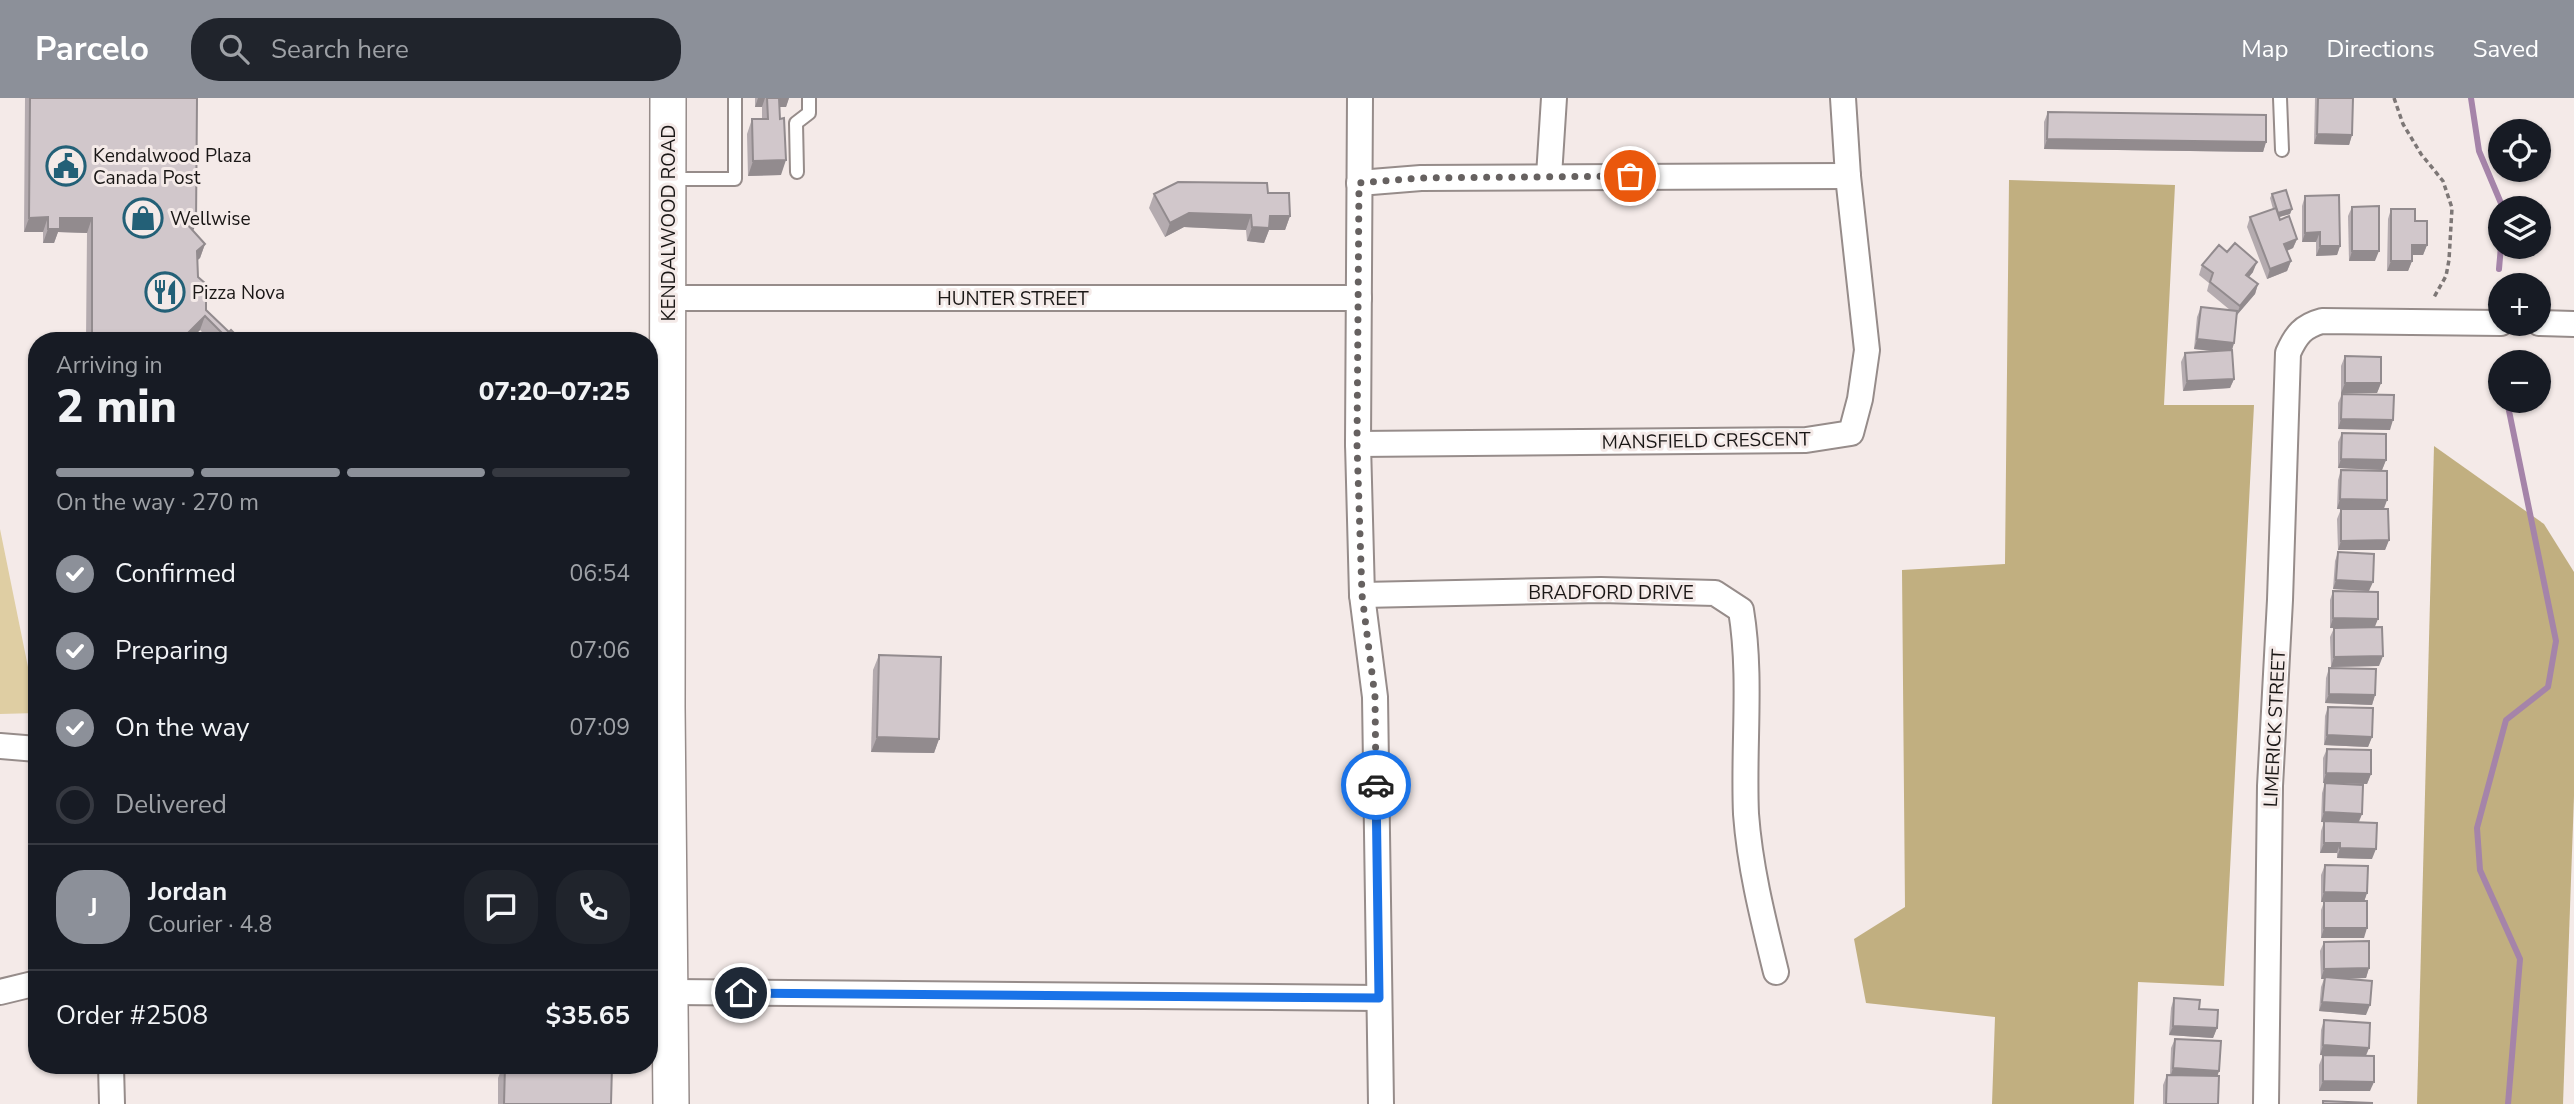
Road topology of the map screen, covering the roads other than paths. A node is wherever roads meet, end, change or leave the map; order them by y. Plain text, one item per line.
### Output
1 (668, 98) edge
2 (736, 98) edge
3 (809, 98) edge
4 (1360, 98) edge
5 (1553, 98) edge
6 (1843, 98) edge
7 (2280, 98) edge
8 (2281, 150) dead end
9 (797, 172) dead end
10 (1549, 176) junction
11 (1848, 176) junction
12 (667, 179) junction
13 (1359, 183) junction
14 (668, 298) junction
15 (1359, 298) junction
16 (2488, 323) edge
17 (2551, 323) edge
18 (2574, 324) edge
19 (1357, 444) junction
20 (1362, 595) junction
21 (0, 746) edge
22 (28, 748) edge
23 (658, 753) edge
24 (1776, 972) dead end
25 (28, 985) edge
26 (0, 992) edge
27 (671, 992) junction
28 (1379, 998) junction
29 (111, 1074) edge
30 (111, 1104) edge
31 (671, 1104) edge
32 (1381, 1104) edge
33 (2266, 1104) edge

1 - 12 street, KENDALWOOD ROAD
2 - 12 lane
3 - 9 lane
4 - 13 street
5 - 10 street
6 - 11 street
7 - 8 lane
10 - 11 street
10 - 13 street
11 - 19 street, MANSFIELD CRESCENT
12 - 14 street, KENDALWOOD ROAD
13 - 15 street
14 - 15 street, HUNTER STREET
14 - 23 street, KENDALWOOD ROAD
15 - 19 street
16 - 33 street, LIMERICK STREET
17 - 18 street
19 - 20 street
20 - 24 street, BRADFORD DRIVE
20 - 28 street
21 - 22 street
23 - 27 street, KENDALWOOD ROAD
25 - 26 street
27 - 28 street
27 - 31 street, KENDALWOOD ROAD
28 - 32 street
29 - 30 street

